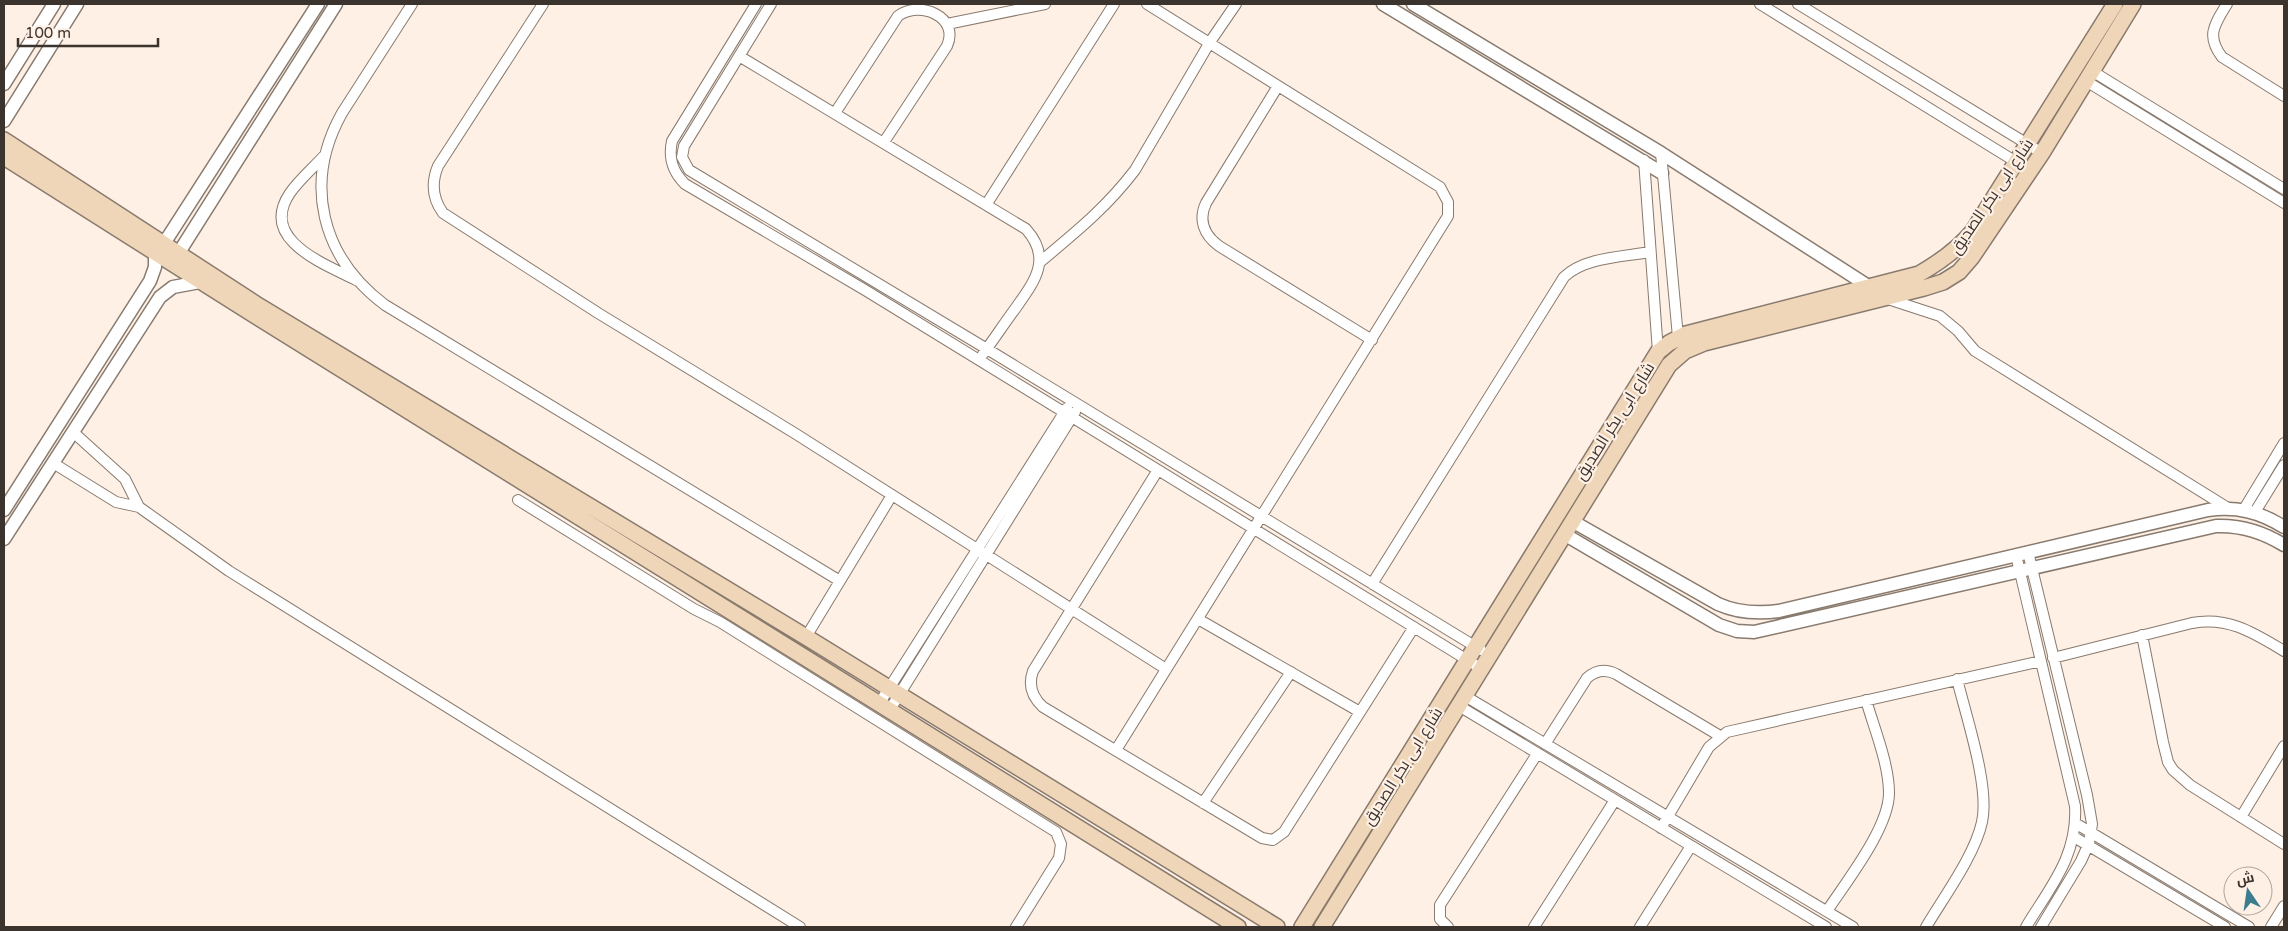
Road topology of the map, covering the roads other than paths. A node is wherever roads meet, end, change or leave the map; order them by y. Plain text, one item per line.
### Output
1 (54, 4) edge
2 (77, 4) edge
3 (318, 4) edge
4 (336, 4) edge
5 (412, 4) edge
6 (543, 4) edge
7 (756, 4) edge
8 (771, 4) edge
9 (1045, 4) edge
10 (1114, 4) edge
11 (1147, 4) edge
12 (1236, 4) edge
13 (1384, 4) edge
14 (1413, 4) edge
15 (1760, 4) edge
16 (1798, 4) edge
17 (2115, 4) edge
18 (2133, 4) edge
19 (2227, 4) edge
20 (913, 6) edge
21 (947, 24) junction
22 (1210, 42) junction
23 (30, 43) junction
24 (46, 54) junction
25 (739, 56) junction
26 (2089, 76) junction
27 (4, 84) edge
28 (1278, 86) junction
29 (2284, 96) edge
30 (835, 113) junction
31 (4, 121) edge
32 (4, 127) edge
33 (4, 140) edge
34 (884, 142) junction
35 (1642, 142) junction
36 (2027, 144) junction
37 (1661, 153) junction
38 (2042, 153) junction
39 (324, 155) junction
40 (4, 158) edge
41 (1644, 160) junction
42 (2017, 162) junction
43 (2030, 171) junction
44 (1662, 173) junction
45 (2284, 189) edge
46 (82, 198) junction
47 (2284, 203) edge
48 (986, 205) junction
49 (159, 249) junction
50 (1650, 252) junction
51 (178, 254) junction
52 (1040, 262) junction
53 (200, 282) junction
54 (359, 282) junction
55 (1870, 286) junction
56 (146, 288) junction
57 (160, 297) junction
58 (1888, 299) junction
59 (256, 311) junction
60 (1678, 338) junction
61 (1372, 340) junction
62 (987, 349) junction
63 (1658, 352) junction
64 (979, 360) junction
65 (1075, 403) junction
66 (1068, 415) junction
67 (73, 432) junction
68 (2284, 443) edge
69 (53, 463) junction
70 (2284, 465) edge
71 (1158, 470) junction
72 (892, 495) junction
73 (518, 500) dead end
74 (139, 507) junction
75 (2228, 508) junction
76 (4, 510) edge
77 (2250, 511) junction
78 (1262, 517) junction
79 (2284, 527) edge
80 (1568, 528) junction
81 (1254, 529) junction
82 (4, 539) edge
83 (2284, 545) edge
84 (982, 552) junction
85 (2022, 554) junction
86 (2026, 570) junction
87 (840, 581) junction
88 (1372, 584) junction
89 (1071, 609) junction
90 (1198, 619) junction
91 (1414, 627) junction
92 (2142, 635) junction
93 (806, 637) junction
94 (2284, 651) edge
95 (1471, 653) junction
96 (2053, 658) junction
97 (2041, 661) junction
98 (1486, 662) junction
99 (1166, 669) junction
100 (1291, 672) junction
101 (1957, 679) junction
102 (895, 692) junction
103 (1866, 700) junction
104 (1462, 702) junction
105 (884, 708) junction
106 (1360, 712) junction
107 (1720, 736) junction
108 (1545, 744) junction
109 (2284, 746) edge
110 (1116, 750) junction
111 (1537, 754) junction
112 (1615, 800) junction
113 (1203, 803) junction
114 (1668, 817) junction
115 (2241, 817) junction
116 (2075, 823) junction
117 (1661, 828) junction
118 (2091, 832) junction
119 (2074, 837) junction
120 (2284, 844) edge
121 (2088, 845) junction
122 (1691, 846) junction
123 (2284, 906) edge
124 (1827, 912) junction
125 (800, 927) edge
126 (1016, 927) edge
127 (1238, 927) edge
128 (1277, 927) edge
129 (1302, 927) edge
130 (1322, 927) edge
131 (1448, 927) edge
132 (1534, 927) edge
133 (1640, 927) edge
134 (1826, 927) edge
135 (1853, 927) edge
136 (1926, 927) edge
137 (2026, 927) edge
138 (2041, 927) edge
139 (2225, 927) edge
140 (2249, 927) edge
141 (2271, 927) edge

1 - 23 street
2 - 24 street
3 - 49 street
4 - 51 street
5 - 39 street
6 - 72 street
7 - 64 street
8 - 25 street
9 - 21 street
10 - 48 street
11 - 22 street
12 - 22 street
13 - 41 street
14 - 35 street
15 - 42 street
16 - 36 street
17 - 36 main road, شارع ابى بكر الصديق
18 - 26 main road, شارع ابى بكر الصديق
19 - 29 street
20 - 21 street
20 - 30 street
21 - 34 street
22 - 28 street
22 - 52 street
23 - 24 street
23 - 27 street
24 - 31 street
25 - 30 street
25 - 62 street
26 - 38 main road, شارع ابى بكر الصديق
26 - 45 street
26 - 47 street
28 - 61 street
28 - 61 street
30 - 34 street
32 - 33 main road
33 - 46 main road
34 - 48 street
35 - 37 street
35 - 41 street
36 - 38 street
36 - 42 main road, شارع ابى بكر الصديق
37 - 44 street
37 - 55 street
38 - 43 main road, شارع ابى بكر الصديق
39 - 54 street
39 - 54 street
40 - 46 main road
41 - 44 street
41 - 50 street
42 - 43 street
42 - 55 main road, شارع ابى بكر الصديق
43 - 58 main road, شارع ابى بكر الصديق
44 - 60 street
46 - 49 main road
48 - 52 street
49 - 51 main road
49 - 53 main road
49 - 56 street
50 - 63 street
50 - 88 street
51 - 59 main road
52 - 62 street
53 - 57 street
53 - 59 main road
54 - 87 street
55 - 58 street
55 - 60 main road, شارع ابى بكر الصديق
56 - 57 street
56 - 76 street
57 - 67 street
58 - 75 street
58 - 80 main road, شارع ابى بكر الصديق
59 - 93 main road
59 - 105 main road
60 - 63 main road, شارع ابى بكر الصديق
61 - 78 street
62 - 64 street
62 - 65 street
63 - 95 main road, شارع ابى بكر الصديق
64 - 66 street
65 - 66 street
65 - 78 street
66 - 71 street
66 - 84 street
67 - 69 street
67 - 74 street
68 - 77 street
69 - 74 street
69 - 82 street
70 - 77 street
71 - 81 street
71 - 89 street
72 - 84 street
72 - 87 street
73 - 126 street
74 - 125 street
75 - 77 street
75 - 85 street
77 - 79 street
78 - 81 street
78 - 88 street
80 - 85 street
80 - 86 street
80 - 98 main road, شارع ابى بكر الصديق
81 - 90 street
81 - 91 street
83 - 86 street
84 - 89 street
84 - 102 street
85 - 86 street
86 - 96 street
86 - 97 street
87 - 93 street
88 - 95 street
89 - 99 street
89 - 110 street
90 - 99 street
90 - 100 street
91 - 95 street
91 - 106 street
92 - 94 street
92 - 96 street
92 - 115 street
93 - 102 main road
95 - 98 street
95 - 98 street
95 - 129 main road, شارع ابى بكر الصديق
96 - 118 street
97 - 101 street
97 - 116 street
98 - 104 main road, شارع ابى بكر الصديق
99 - 110 street
100 - 106 street
100 - 113 street
101 - 103 street
101 - 136 street
102 - 105 street
102 - 128 main road
103 - 107 street
103 - 124 street
104 - 108 street
104 - 111 street
104 - 130 main road, شارع ابى بكر الصديق
105 - 127 main road
106 - 113 street
107 - 108 street
107 - 114 street
108 - 114 street
109 - 115 street
110 - 113 street
111 - 112 street
111 - 131 street
112 - 117 street
112 - 132 street
114 - 117 street
114 - 124 street
115 - 120 street
116 - 118 street
116 - 119 street
117 - 122 street
118 - 121 street
118 - 140 street
119 - 121 street
119 - 137 street
121 - 138 street
121 - 139 street
122 - 133 street
122 - 134 street
123 - 141 street
124 - 135 street

